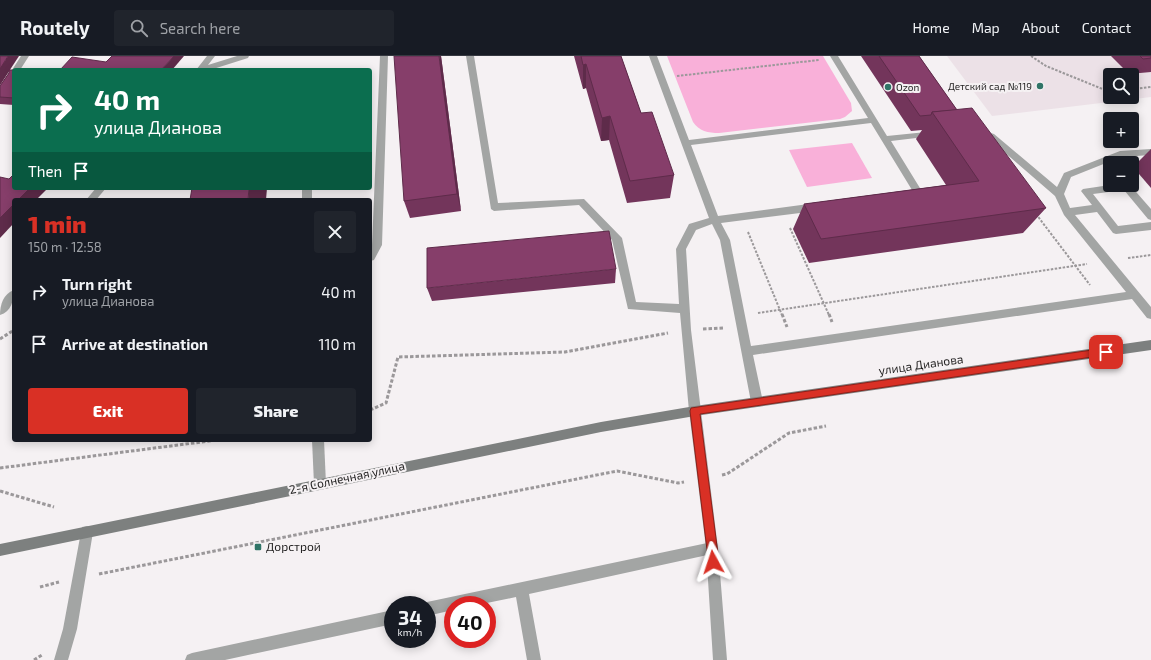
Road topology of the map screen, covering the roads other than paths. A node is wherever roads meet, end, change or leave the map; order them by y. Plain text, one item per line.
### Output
1 (25, 56) edge
2 (211, 56) edge
3 (245, 56) edge
4 (384, 56) edge
5 (470, 56) edge
6 (653, 56) edge
7 (835, 57) edge
8 (17, 68) edge
9 (202, 68) edge
10 (206, 68) edge
11 (874, 120) junction
12 (940, 132) edge
13 (978, 132) edge
14 (885, 139) junction
15 (686, 144) junction
16 (1151, 152) edge
17 (99, 190) edge
18 (1059, 194) junction
19 (903, 195) edge
20 (93, 198) edge
21 (827, 205) edge
22 (1099, 208) junction
23 (1067, 212) junction
24 (1151, 216) edge
25 (715, 220) junction
26 (1151, 226) edge
27 (372, 254) edge
28 (1134, 295) junction
29 (12, 296) edge
30 (685, 309) junction
31 (0, 311) edge
32 (1151, 315) edge
33 (1151, 345) edge
34 (747, 351) junction
35 (757, 402) junction
36 (695, 411) junction
37 (318, 442) edge
38 (320, 484) junction
39 (87, 532) junction
40 (712, 548) junction
41 (0, 550) edge
42 (522, 589) junction
43 (436, 607) edge
44 (384, 618) edge
45 (61, 660) edge
46 (192, 660) edge
47 (534, 660) edge
48 (720, 660) edge

1 - 8 street
2 - 9 street
3 - 10 street
4 - 27 street
5 - 30 street
6 - 15 street
7 - 11 street
11 - 14 street
11 - 15 street
12 - 14 street
13 - 18 street
14 - 19 street
15 - 25 street
16 - 18 street
17 - 20 street
18 - 23 street
21 - 25 street
22 - 23 street
22 - 24 street
22 - 26 street
23 - 28 street
25 - 30 street
25 - 34 street
28 - 32 street
28 - 34 street
29 - 31 street
30 - 36 street
33 - 35 main road, улица Дианова
34 - 35 street
35 - 36 main road, улица Дианова
36 - 38 main road, 2-я Солнечная улица
36 - 40 street
37 - 38 street
38 - 39 main road, 2-я Солнечная улица
39 - 41 main road, 2-я Солнечная улица
39 - 45 street
40 - 42 street
40 - 48 street
42 - 43 street
42 - 47 street
44 - 46 street

